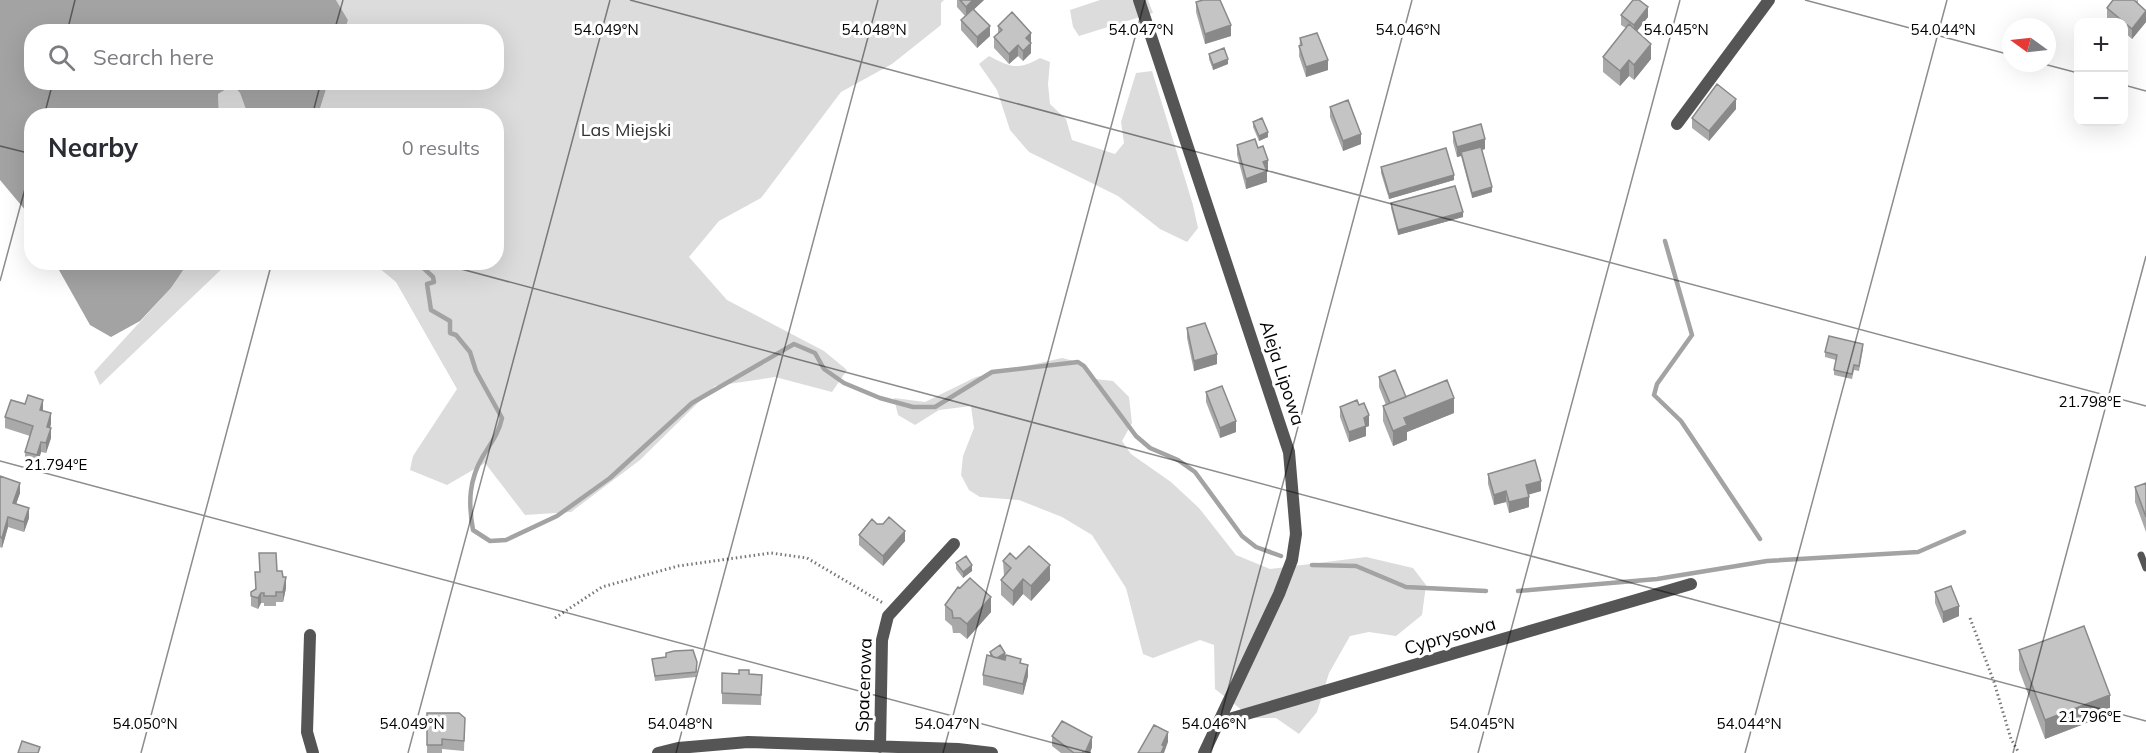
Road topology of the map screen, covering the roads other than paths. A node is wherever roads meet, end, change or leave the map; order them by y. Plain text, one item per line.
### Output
1 (1139, 0) edge
2 (1769, 0) edge
3 (1677, 124) dead end
4 (954, 544) dead end
5 (2141, 555) dead end
6 (2146, 568) edge
7 (1691, 584) dead end
8 (310, 635) dead end
9 (1219, 722) junction
10 (880, 747) junction
11 (313, 753) edge
12 (658, 753) edge
13 (992, 753) edge
14 (1204, 753) edge

1 - 9 street, Aleja Lipowa
2 - 3 street
4 - 10 street, Spacerowa
5 - 6 lane
7 - 9 street, Cyprysowa
8 - 11 street
9 - 14 street, Aleja Lipowa
10 - 12 street, Spacerowa
10 - 13 street, Spacerowa

